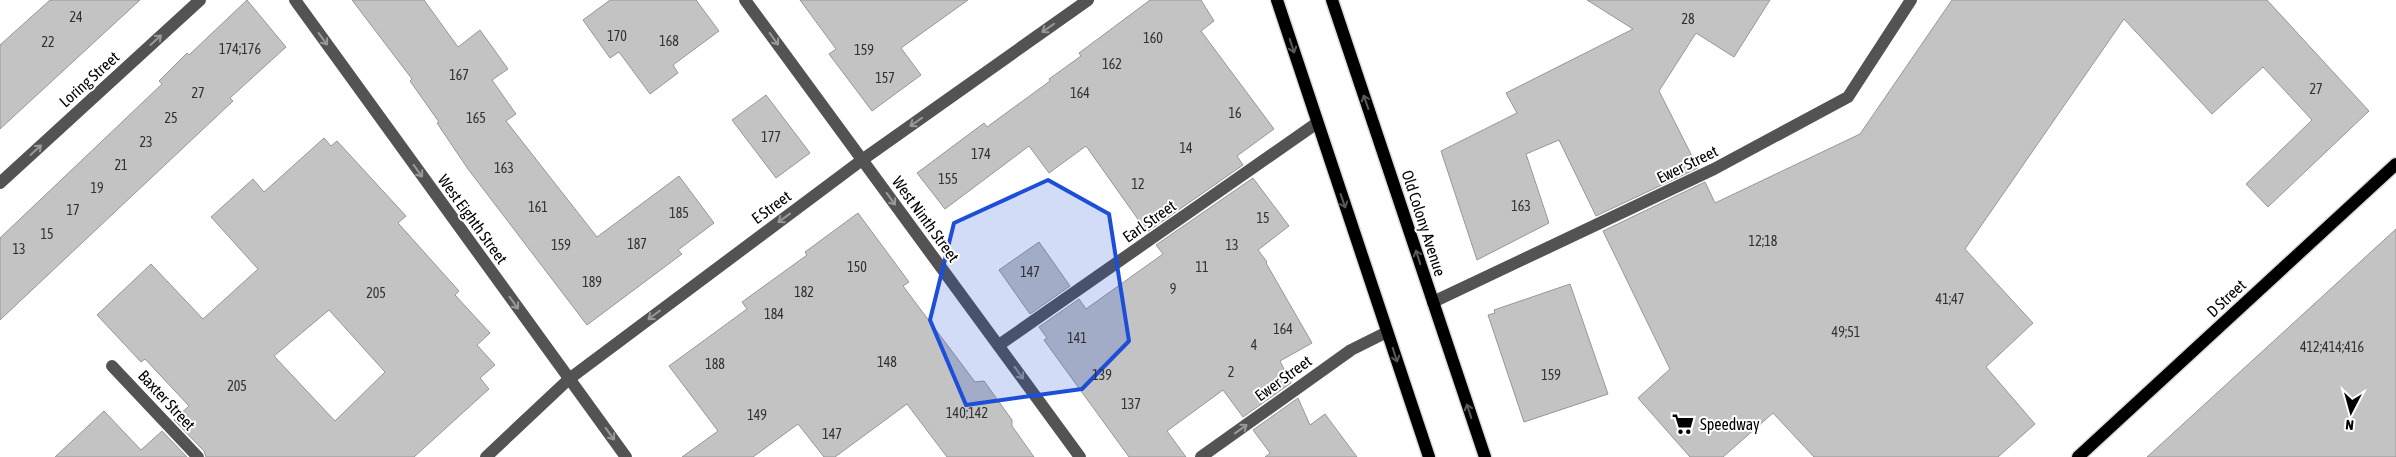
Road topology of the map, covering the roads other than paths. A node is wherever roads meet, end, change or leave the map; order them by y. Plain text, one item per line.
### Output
1 (200, 0) edge
2 (295, 0) edge
3 (745, 0) edge
4 (1088, 0) edge
5 (1276, 0) edge
6 (1332, 0) edge
7 (1911, 0) edge
8 (1317, 123) junction
9 (862, 160) junction
10 (2396, 164) edge
11 (0, 183) edge
12 (1433, 302) junction
13 (1387, 332) junction
14 (998, 345) junction
15 (112, 366) dead end
16 (569, 379) junction
17 (198, 457) edge
18 (486, 457) edge
19 (626, 457) edge
20 (1080, 457) edge
21 (1201, 457) edge
22 (1428, 457) edge
23 (1484, 457) edge
24 (2078, 457) edge

11 -> 1 street, Loring Street
2 -> 16 street, West Eighth Street
3 -> 9 street, West Ninth Street
4 -> 9 street, E Street
5 -> 8 main road
12 -> 6 main road, Old Colony Avenue
7 - 12 street, Ewer Street
8 -> 13 main road
8 - 14 street, Earl Street
9 -> 14 street, West Ninth Street
9 -> 16 street, E Street
10 - 24 main road, D Street
23 -> 12 main road, Old Colony Avenue
21 -> 13 street, Ewer Street
13 -> 22 main road
14 -> 20 street, West Ninth Street
15 - 17 street, Baxter Street
16 - 18 street, E Street
16 -> 19 street, West Eighth Street

